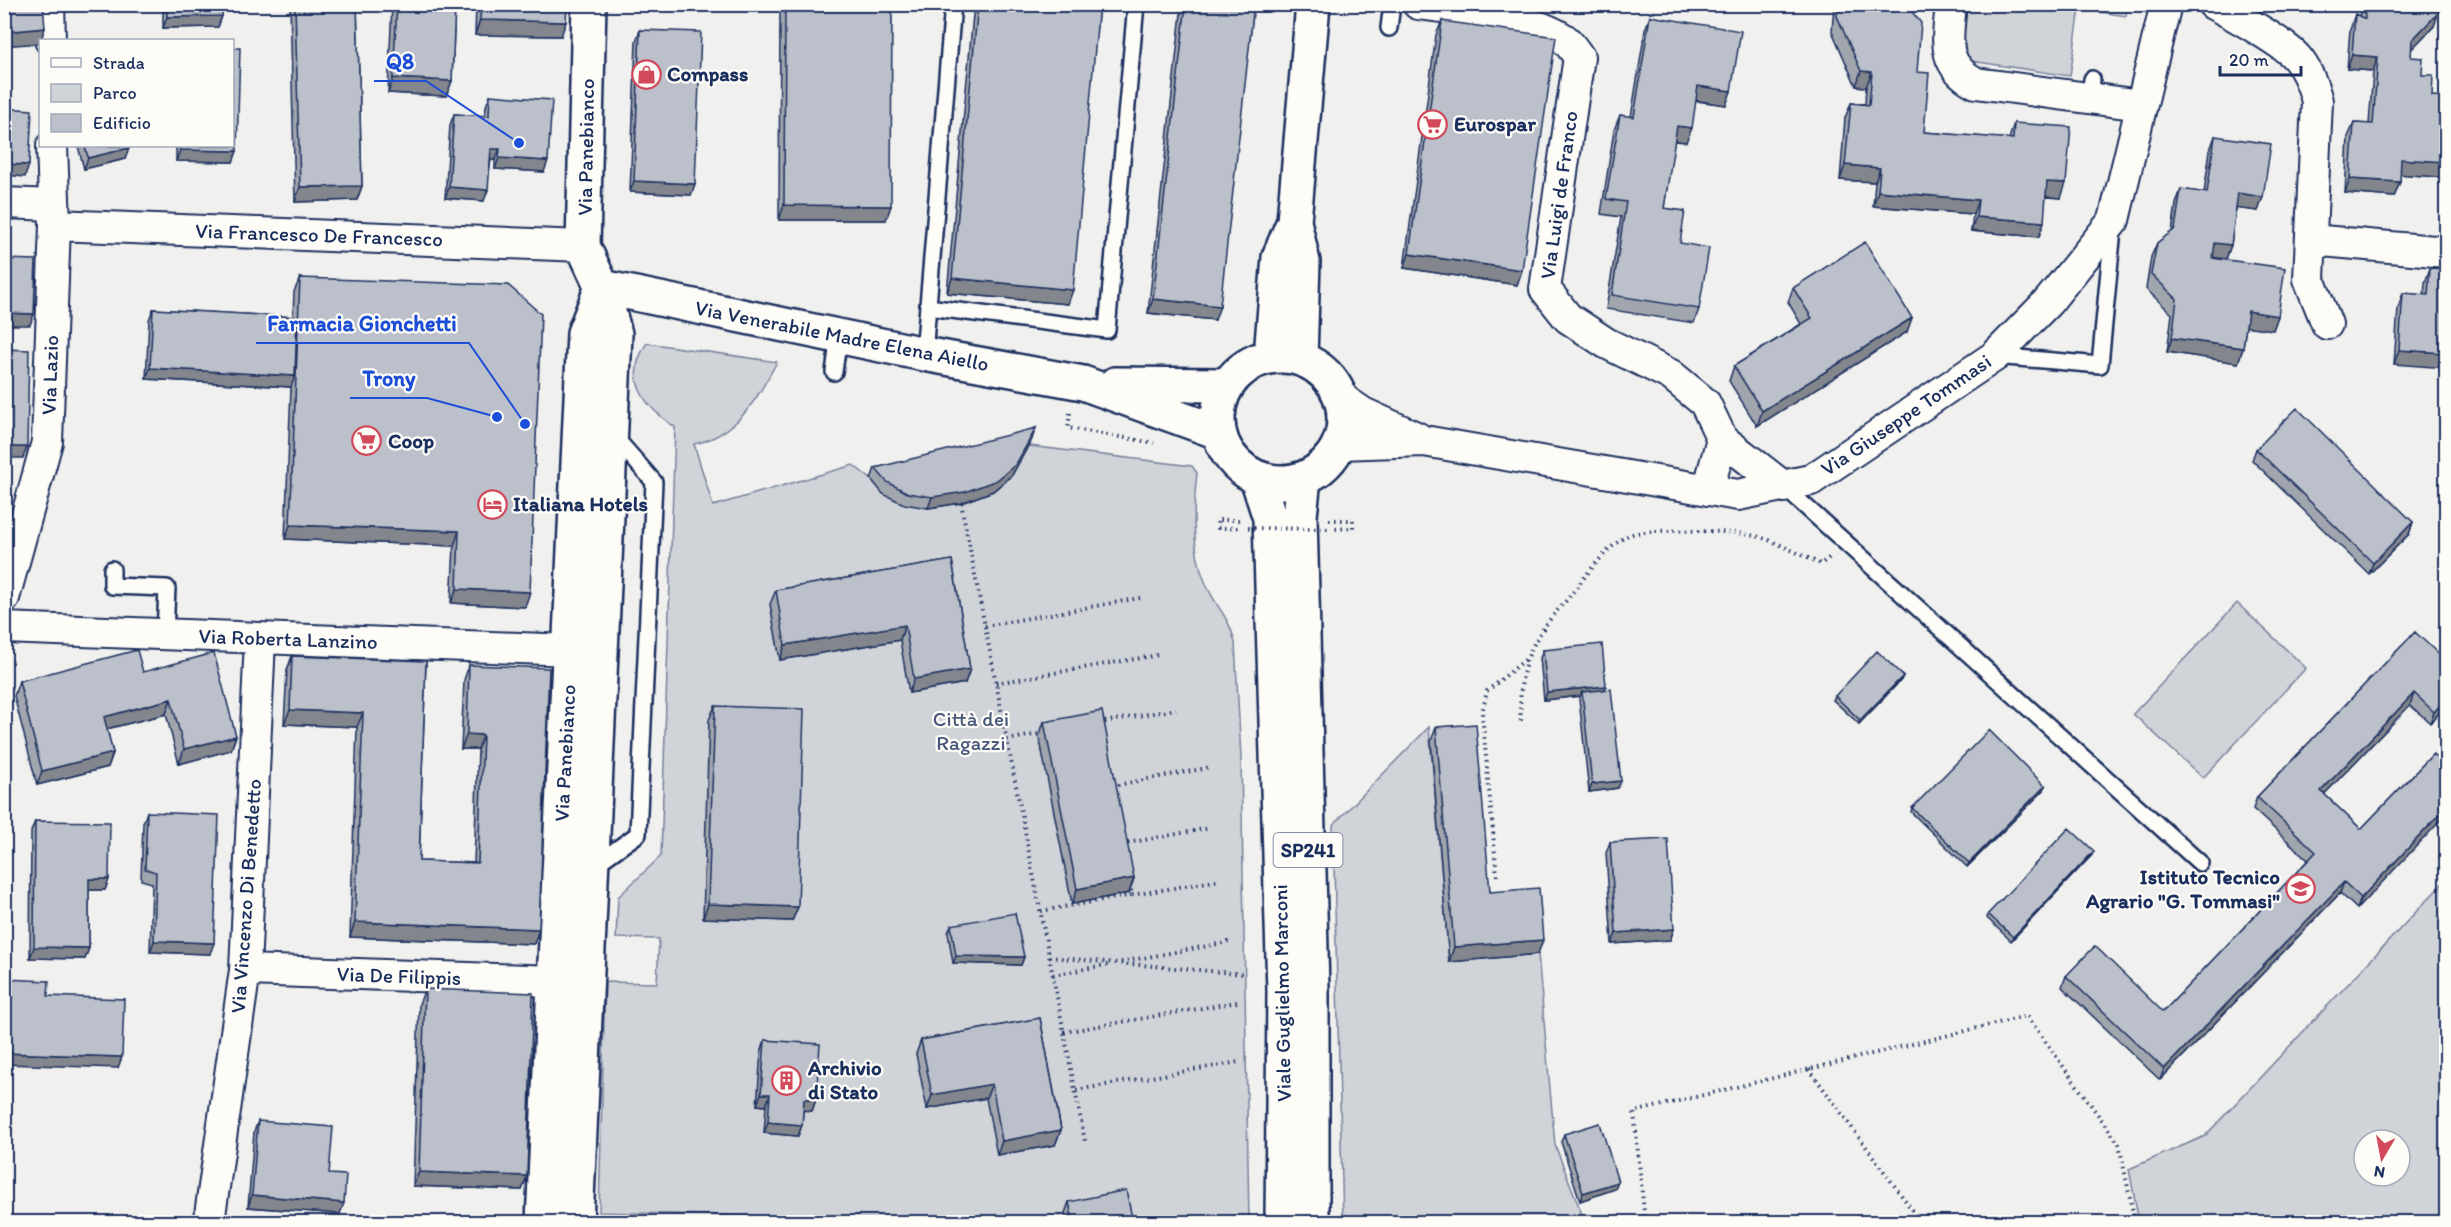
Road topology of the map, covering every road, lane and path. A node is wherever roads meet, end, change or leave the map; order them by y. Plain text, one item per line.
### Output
1 (49, 4) edge
2 (589, 4) edge
3 (953, 4) edge
4 (1136, 4) edge
5 (1313, 4) edge
6 (1392, 4) edge
7 (1418, 4) edge
8 (1951, 4) edge
9 (2166, 4) edge
10 (2222, 9) edge
11 (1523, 14) edge
12 (1389, 28) dead end
13 (50, 39) edge
14 (2141, 105) junction
15 (52, 147) edge
16 (4, 203) edge
17 (54, 215) junction
18 (2114, 220) junction
19 (2311, 240) junction
20 (584, 246) junction
21 (2446, 252) edge
22 (602, 286) junction
23 (928, 306) junction
24 (2326, 324) dead end
25 (839, 336) junction
26 (924, 354) junction
27 (1995, 356) junction
28 (1286, 357) junction
29 (834, 372) dead end
30 (1083, 383) junction
31 (1227, 385) junction
32 (1341, 398) junction
33 (1070, 413) dead end
34 (1218, 432) junction
35 (611, 433) junction
36 (1722, 439) junction
37 (1424, 441) junction
38 (1164, 444) dead end
39 (1340, 444) junction
40 (1257, 478) junction
41 (1304, 478) junction
42 (1784, 487) junction
43 (1708, 490) junction
44 (961, 503) edge
45 (1239, 520) dead end
46 (1329, 520) dead end
47 (1848, 544) junction
48 (112, 569) dead end
49 (4, 598) edge
50 (1140, 598) dead end
51 (985, 626) junction
52 (4, 627) edge
53 (165, 634) junction
54 (260, 639) junction
55 (571, 650) junction
56 (1158, 655) dead end
57 (1526, 659) junction
58 (996, 683) junction
59 (1176, 710) dead end
60 (1521, 721) dead end
61 (1099, 723) junction
62 (1089, 725) edge
63 (1048, 732) edge
64 (1101, 734) edge
65 (1007, 740) junction
66 (1212, 767) dead end
67 (1109, 776) edge
68 (1111, 786) junction
69 (1113, 798) edge
70 (1210, 828) dead end
71 (1119, 832) edge
72 (1122, 844) junction
73 (1124, 854) edge
74 (2200, 863) dead end
75 (592, 868) junction
76 (1128, 875) edge
77 (1497, 876) dead end
78 (1220, 880) dead end
79 (1131, 895) junction
80 (1041, 911) junction
81 (1229, 942) dead end
82 (1049, 957) junction
83 (1115, 963) junction
84 (245, 970) junction
85 (1244, 974) dead end
86 (1053, 975) junction
87 (554, 981) junction
88 (1238, 1002) dead end
89 (1064, 1032) junction
90 (1239, 1062) dead end
91 (1809, 1069) junction
92 (1076, 1090) junction
93 (1085, 1141) dead end
94 (209, 1222) edge
95 (543, 1222) edge
96 (576, 1222) edge
97 (1282, 1222) edge
98 (1312, 1222) edge
99 (1645, 1222) edge
100 (1921, 1222) edge
101 (2135, 1222) edge

1 - 13 street
2 - 20 street, Via Panebianco
3 - 23 lane
4 - 23 lane
5 - 28 street
6 - 12 lane
7 - 11 street, Via Luigi de Franco
8 - 14 street
9 - 14 street, Via Giuseppe Tommasi
10 - 19 street
11 - 36 street, Via Luigi de Franco
14 - 18 street, Via Giuseppe Tommasi
15 - 17 street, Via Lazio
16 - 17 street, Via Francesco De Francesco
17 - 20 street, Via Francesco De Francesco
17 - 49 street, Via Lazio
18 - 27 street, Via Giuseppe Tommasi
18 - 27 lane
19 - 21 street
19 - 24 street
20 - 22 street, Via Panebianco
22 - 25 street, Via Venerabile Madre Elena Aiello
22 - 35 street, Via Panebianco
22 - 55 street, Via Panebianco
23 - 26 lane
25 - 26 street, Via Venerabile Madre Elena Aiello
25 - 29 lane
26 - 30 street, Via Venerabile Madre Elena Aiello
27 - 42 street, Via Giuseppe Tommasi
28 - 31 street
28 - 32 street
30 - 31 street, Via Venerabile Madre Elena Aiello
30 - 34 street, Via Venerabile Madre Elena Aiello
31 - 34 street
32 - 37 street, Via Giuseppe Tommasi
32 - 39 street
33 - 38 path
34 - 40 street
35 - 75 street, Via Panebianco
35 - 75 lane
36 - 42 street
36 - 43 street
37 - 39 street, Via Giuseppe Tommasi
37 - 43 street, Via Giuseppe Tommasi
39 - 41 street
40 - 41 street
40 - 97 street, Viale Guglielmo Marconi
41 - 98 street, Viale Guglielmo Marconi / SP241
42 - 43 street, Via Giuseppe Tommasi
42 - 47 lane
44 - 51 path
45 - 46 path, bridge
47 - 57 path
47 - 74 lane
48 - 53 lane
50 - 51 path
51 - 58 path
52 - 53 street, Via Roberta Lanzino
53 - 54 street, Via Roberta Lanzino
54 - 55 street, Via Roberta Lanzino
54 - 84 street, Via Vincenzo Di Benedetto
55 - 87 street, Via Panebianco
56 - 58 path
57 - 60 path
57 - 77 path
58 - 65 path
59 - 61 path
61 - 62 path
61 - 64 path
63 - 65 path
65 - 80 path
66 - 68 path
67 - 68 path
68 - 69 path
70 - 72 path
71 - 72 path
72 - 73 path
75 - 96 street, Via Panebianco
76 - 79 path
78 - 79 path
79 - 80 path
80 - 82 path
81 - 83 path
82 - 83 path
82 - 86 path
83 - 85 path
83 - 86 path
84 - 87 street, Via De Filippis
84 - 94 street, Via Vincenzo Di Benedetto
86 - 89 path
87 - 95 street, Via Panebianco
88 - 89 path
89 - 92 path
90 - 92 path
91 - 99 path
91 - 100 path
91 - 101 path
92 - 93 path

